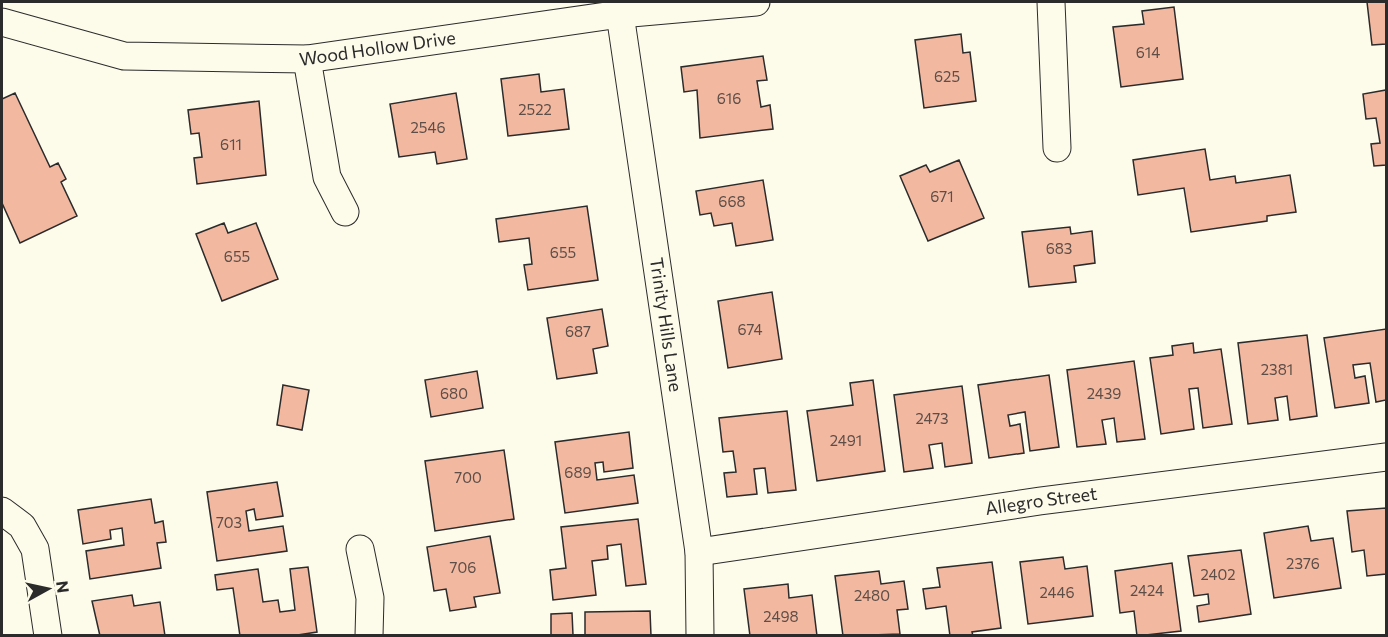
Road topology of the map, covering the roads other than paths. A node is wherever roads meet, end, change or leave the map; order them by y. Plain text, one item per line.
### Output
1 (756, 2) edge
2 (1051, 2) edge
3 (620, 14) junction
4 (2, 22) edge
5 (307, 59) junction
6 (1057, 148) dead end
7 (345, 212) dead end
8 (1386, 457) edge
9 (2, 511) edge
10 (360, 549) dead end
11 (699, 552) junction
12 (48, 636) edge
13 (369, 636) edge
14 (700, 636) edge

1 - 3 street, Wood Hollow Drive
2 - 6 street
3 - 5 street, Wood Hollow Drive
3 - 11 street, Trinity Hills Lane
4 - 5 street, Wood Hollow Drive
5 - 7 street
8 - 11 street, Allegro Street
9 - 12 street
10 - 13 street
11 - 14 street, Trinity Hills Lane

